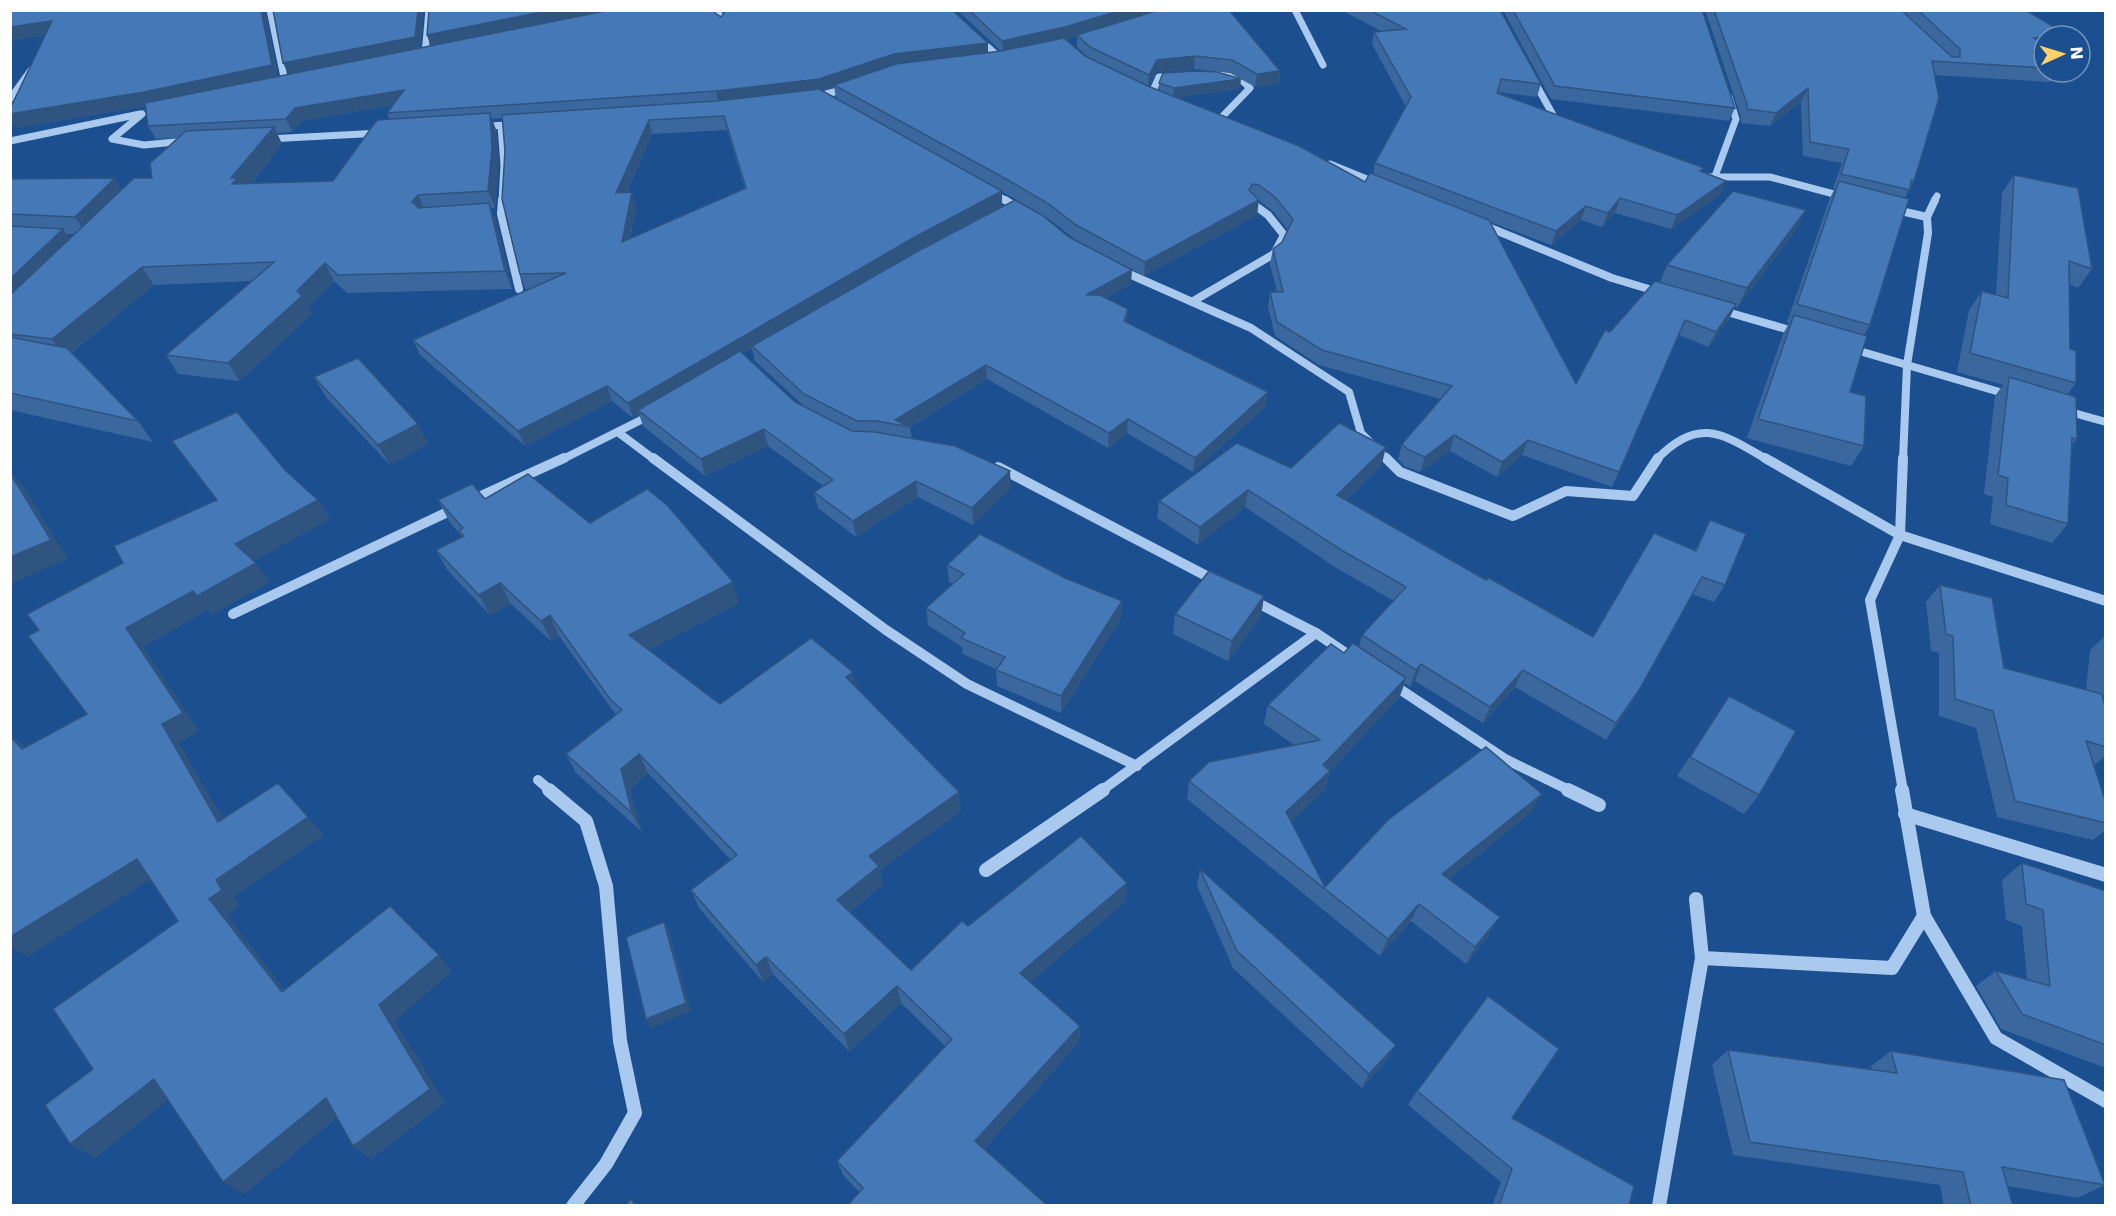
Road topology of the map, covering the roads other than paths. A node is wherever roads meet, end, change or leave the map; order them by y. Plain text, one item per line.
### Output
1 (270, 10) edge
2 (429, 10) edge
3 (717, 10) edge
4 (1295, 10) edge
5 (723, 23) edge
6 (975, 35) edge
7 (436, 52) edge
8 (425, 54) junction
9 (414, 56) edge
10 (1012, 57) edge
11 (1001, 59) junction
12 (990, 60) edge
13 (1323, 65) dead end
14 (33, 67) edge
15 (1530, 72) edge
16 (1210, 74) edge
17 (1180, 75) edge
18 (297, 79) edge
19 (285, 82) junction
20 (274, 84) edge
21 (854, 86) edge
22 (1726, 88) edge
23 (1140, 90) edge
24 (1151, 95) junction
25 (822, 97) junction
26 (811, 98) edge
27 (10, 99) edge
28 (1161, 99) edge
29 (832, 102) edge
30 (152, 111) edge
31 (142, 114) junction
32 (1209, 116) edge
33 (1219, 120) junction
34 (524, 124) edge
35 (1230, 124) edge
36 (501, 126) junction
37 (1567, 127) edge
38 (465, 128) edge
39 (394, 132) edge
40 (265, 140) edge
41 (10, 141) edge
42 (187, 148) edge
43 (1316, 159) edge
44 (1703, 175) edge
45 (1714, 179) junction
46 (984, 188) edge
47 (1392, 189) edge
48 (1937, 196) dead end
49 (1849, 197) edge
50 (1253, 204) edge
51 (1015, 206) junction
52 (1882, 206) edge
53 (1005, 211) edge
54 (1025, 212) edge
55 (490, 214) edge
56 (501, 214) junction
57 (1927, 217) junction
58 (1469, 220) edge
59 (1113, 266) edge
60 (519, 289) edge
61 (1669, 295) edge
62 (1195, 300) junction
63 (1714, 308) edge
64 (1805, 335) edge
65 (1839, 345) edge
66 (1907, 365) junction
67 (2017, 397) edge
68 (2050, 406) edge
69 (658, 411) edge
70 (2106, 422) edge
71 (619, 433) junction
72 (986, 460) edge
73 (1900, 535) junction
74 (1233, 590) edge
75 (1244, 595) edge
76 (2106, 601) edge
77 (233, 614) dead end
78 (1316, 633) junction
79 (1363, 664) edge
80 (1382, 677) edge
81 (1137, 766) junction
82 (538, 780) dead end
83 (1599, 805) dead end
84 (1905, 814) junction
85 (986, 870) dead end
86 (2106, 875) edge
87 (1696, 899) dead end
88 (1924, 916) junction
89 (1702, 958) junction
90 (2106, 1101) edge
91 (573, 1206) edge
92 (1659, 1206) edge

1 - 19 street
2 - 8 street
3 - 5 street
4 - 13 street
6 - 11 street
7 - 8 street
8 - 9 street
10 - 11 street
11 - 12 street
14 - 27 street
15 - 37 street
16 - 33 street
17 - 24 street
18 - 19 street
19 - 20 street
21 - 25 street
22 - 45 street
23 - 24 street
24 - 28 street
25 - 26 street
25 - 29 street
30 - 31 street
31 - 41 street
31 - 42 street
32 - 33 street
33 - 35 street
34 - 36 street
36 - 38 street
36 - 56 street
39 - 40 street
43 - 47 street
44 - 45 street
45 - 49 street
46 - 51 street
48 - 57 street
50 - 62 street
51 - 53 street
51 - 54 street
52 - 57 street
55 - 56 street
56 - 60 street
57 - 66 street
58 - 61 street
59 - 62 street
62 - 73 street
63 - 64 street
65 - 66 street
66 - 67 street
66 - 73 street
68 - 70 street
69 - 71 street
71 - 77 street
71 - 81 street
72 - 74 street
73 - 76 street
73 - 84 street
75 - 78 street
78 - 79 street
78 - 81 street
80 - 83 street
81 - 85 street
82 - 91 street
84 - 86 street
84 - 88 street
87 - 89 street
88 - 89 street
88 - 90 street
89 - 92 street

